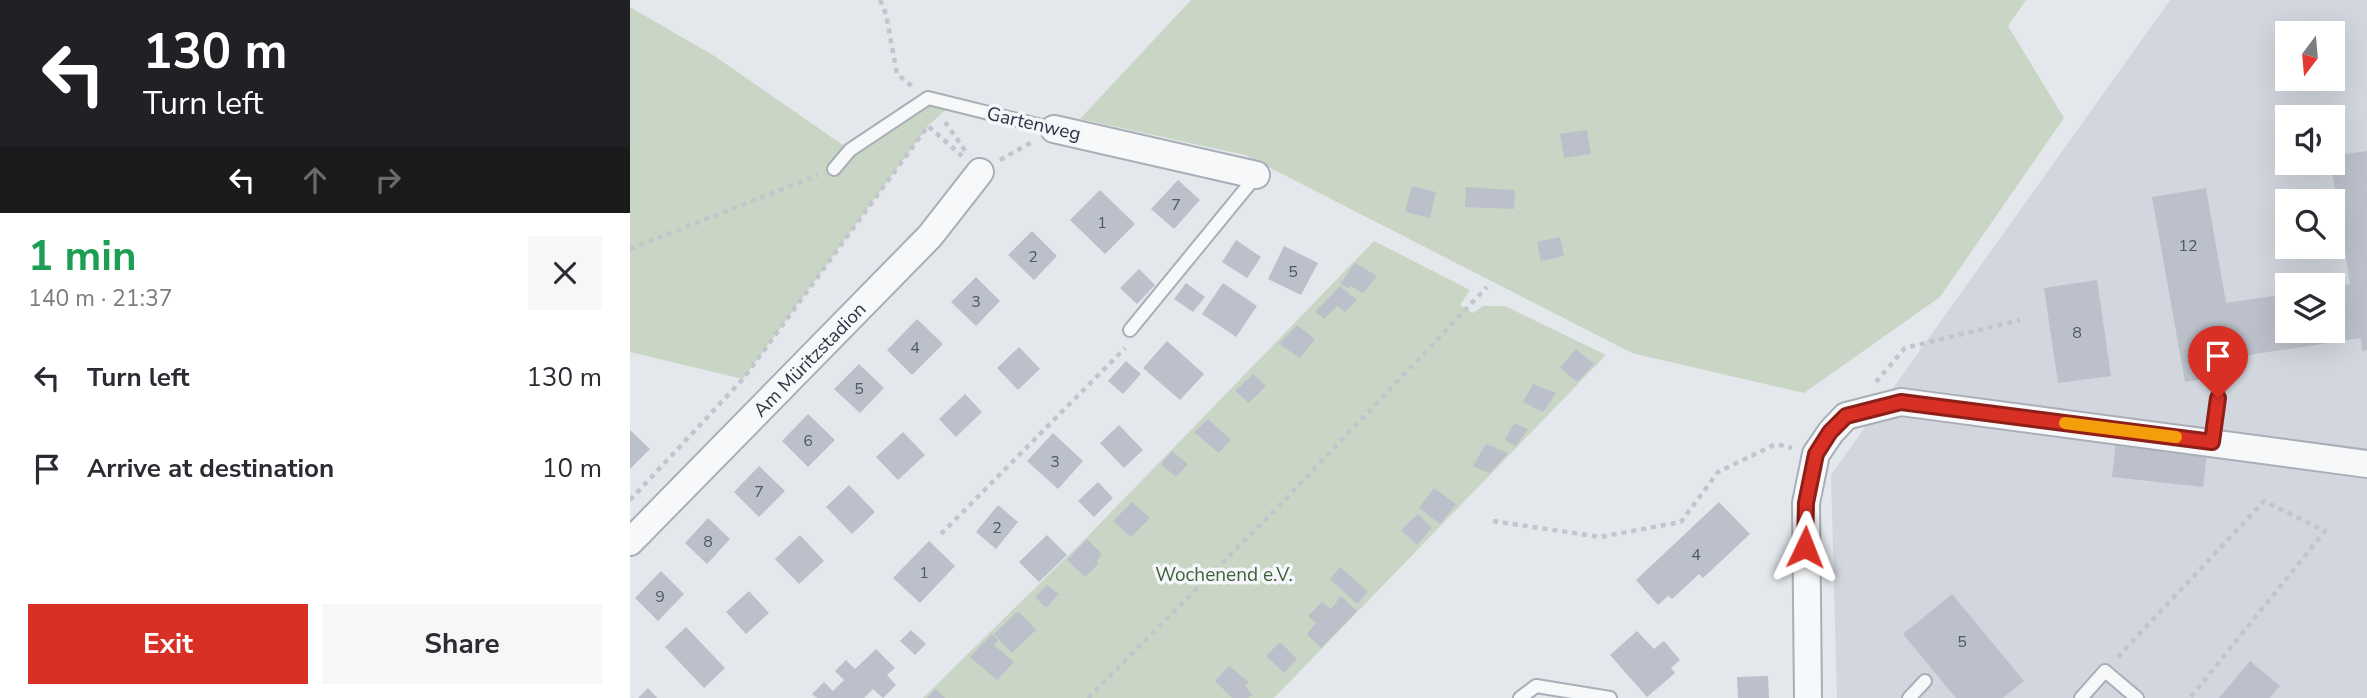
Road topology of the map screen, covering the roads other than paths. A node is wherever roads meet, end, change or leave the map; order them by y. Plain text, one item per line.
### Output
1 (1054, 129) joint
2 (834, 169) road end
3 (980, 172) road end
4 (1256, 175) joint
5 (1130, 330) road end
6 (2218, 398) dead end
7 (2212, 442) junction
8 (2367, 464) edge
9 (630, 542) edge
10 (1925, 681) dead end
11 (1520, 698) edge
12 (1610, 698) edge
13 (1808, 698) edge
14 (1909, 698) edge
15 (2081, 698) edge
16 (2137, 698) edge

1 - 2 lane, Gartenweg
1 - 4 street, Gartenweg
3 - 9 street, Am Müritzstadion
4 - 5 lane
6 - 7 lane
7 - 8 street
7 - 13 street
10 - 14 lane
11 - 12 lane
15 - 16 lane

